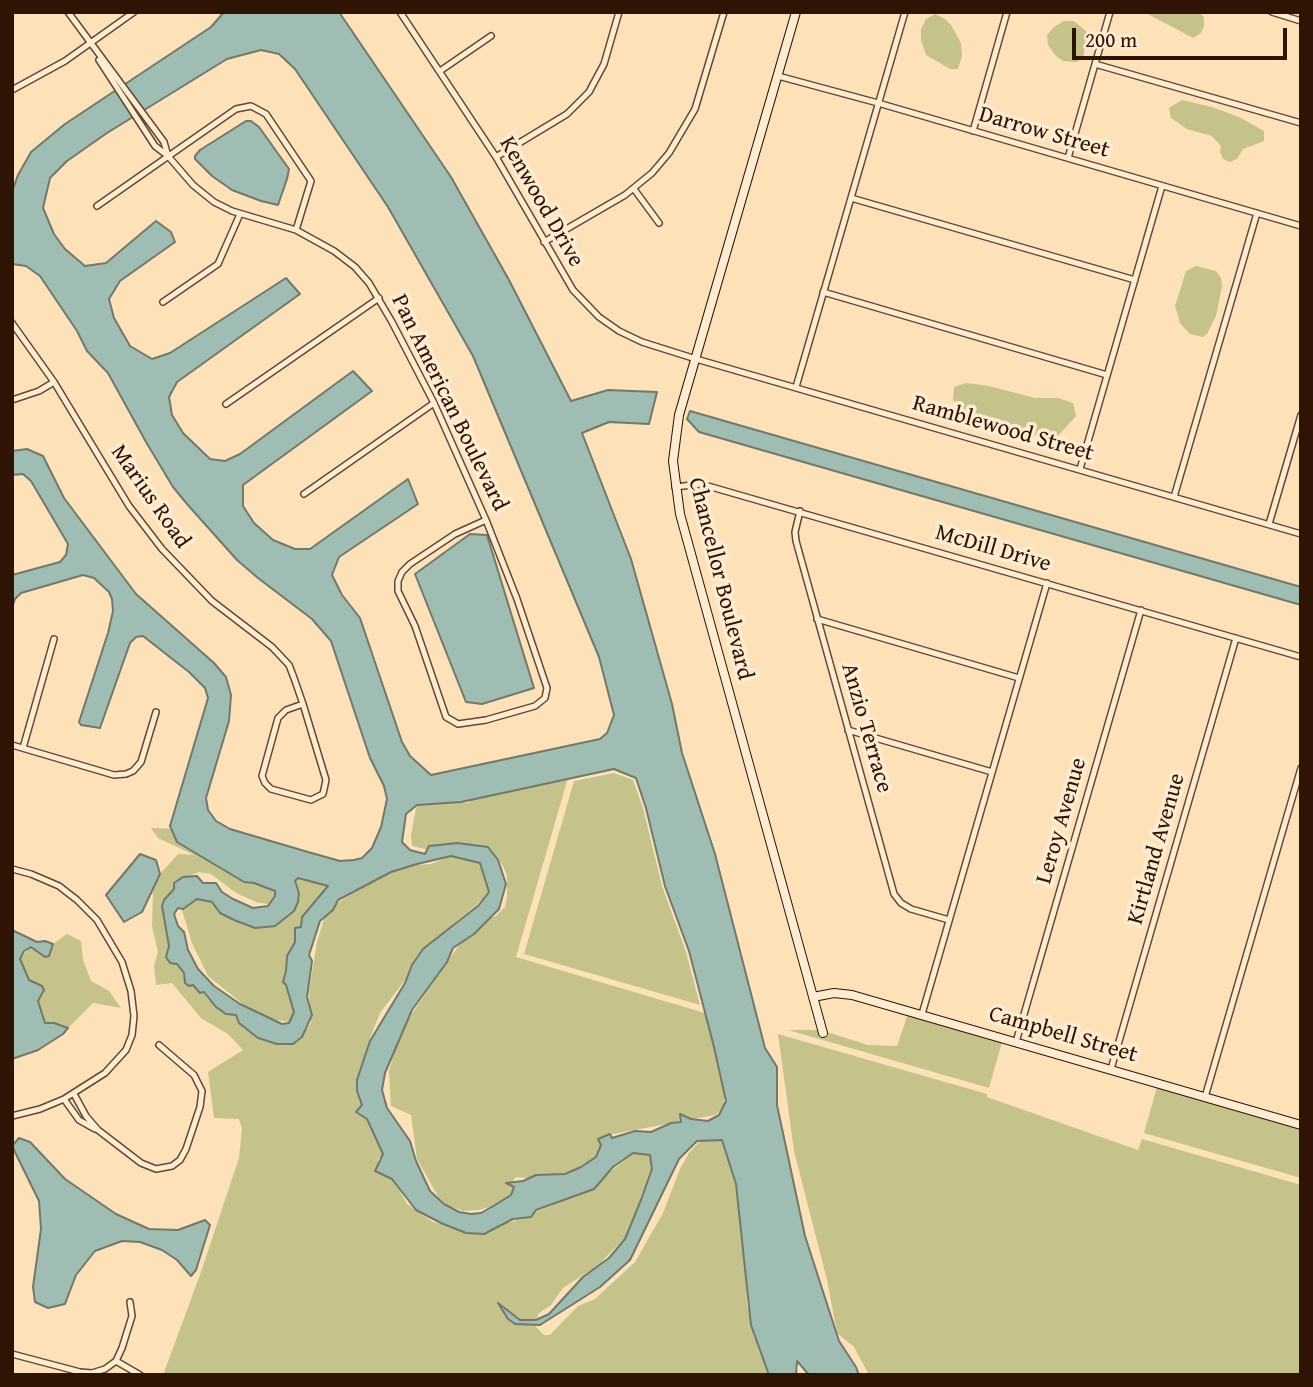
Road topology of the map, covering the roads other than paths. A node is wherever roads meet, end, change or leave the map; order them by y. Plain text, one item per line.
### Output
1 (68, 12) edge
2 (134, 12) edge
3 (400, 12) edge
4 (619, 12) edge
5 (723, 12) edge
6 (796, 12) edge
7 (905, 12) edge
8 (1007, 12) edge
9 (1110, 12) edge
10 (1272, 12) edge
11 (1301, 21) edge
12 (491, 36) dead end
13 (90, 44) junction
14 (1095, 64) junction
15 (440, 71) junction
16 (778, 76) junction
17 (12, 90) edge
18 (878, 103) junction
19 (1301, 123) edge
20 (973, 131) junction
21 (168, 156) junction
22 (496, 157) junction
23 (1068, 158) junction
24 (1162, 186) junction
25 (634, 189) junction
26 (851, 198) junction
27 (97, 206) dead end
28 (1257, 213) junction
29 (240, 214) junction
30 (659, 223) dead end
31 (1301, 226) edge
32 (296, 230) junction
33 (544, 242) junction
34 (1135, 280) junction
35 (823, 292) junction
36 (379, 298) junction
37 (163, 302) dead end
38 (12, 324) edge
39 (696, 359) junction
40 (1107, 375) junction
41 (54, 382) junction
42 (796, 387) junction
43 (12, 400) edge
44 (434, 403) junction
45 (226, 404) dead end
46 (1301, 415) edge
47 (1299, 430) edge
48 (1080, 470) junction
49 (675, 487) junction
50 (304, 494) dead end
51 (1174, 497) junction
52 (800, 512) junction
53 (486, 520) junction
54 (1269, 524) junction
55 (1301, 534) edge
56 (1047, 583) junction
57 (1141, 611) junction
58 (817, 619) junction
59 (1236, 638) junction
60 (54, 639) dead end
61 (1301, 657) edge
62 (1019, 678) junction
63 (303, 704) junction
64 (156, 712) dead end
65 (848, 730) junction
66 (12, 745) edge
67 (23, 748) junction
68 (1301, 768) edge
69 (992, 772) junction
70 (12, 869) edge
71 (949, 920) junction
72 (813, 998) junction
73 (922, 1014) junction
74 (823, 1033) dead end
75 (1016, 1042) junction
76 (159, 1045) dead end
77 (1111, 1069) junction
78 (74, 1094) junction
79 (1205, 1097) junction
80 (64, 1099) junction
81 (12, 1116) edge
82 (1300, 1124) edge
83 (98, 1130) junction
84 (130, 1302) dead end
85 (12, 1354) edge
86 (116, 1361) junction
87 (140, 1375) edge

1 - 13 street, Pan American Boulevard
2 - 13 street
3 - 15 street, Kenwood Drive
4 - 22 street
5 - 25 street
6 - 16 street, Chancellor Boulevard
7 - 18 street
8 - 20 street
9 - 14 street
10 - 11 street
12 - 15 street
13 - 17 street
13 - 21 street
13 - 21 street, Pan American Boulevard
14 - 19 street
14 - 23 street
15 - 22 street, Kenwood Drive
16 - 18 street, Darrow Street
16 - 39 street, Chancellor Boulevard
18 - 20 street, Darrow Street
18 - 26 street
20 - 23 street, Darrow Street
21 - 27 street
21 - 29 street, Pan American Boulevard
21 - 32 street
22 - 33 street, Kenwood Drive
23 - 24 street, Darrow Street
24 - 28 street, Darrow Street
24 - 34 street
25 - 30 street
25 - 33 street
26 - 34 street
26 - 35 street
28 - 31 street, Darrow Street
28 - 51 street
29 - 32 street, Pan American Boulevard
29 - 37 street
32 - 36 street, Pan American Boulevard
33 - 39 street, Kenwood Drive
34 - 40 street
35 - 40 street
35 - 42 street
36 - 44 street, Pan American Boulevard
36 - 45 street
38 - 41 street, Marius Road
39 - 42 street, Ramblewood Street
39 - 49 street, Chancellor Boulevard
40 - 48 street
41 - 43 street
41 - 63 street, Marius Road
42 - 48 street, Ramblewood Street
44 - 50 street
44 - 53 street, Pan American Boulevard
46 - 47 street
47 - 54 street
48 - 51 street, Ramblewood Street
49 - 52 street, McDill Drive
49 - 72 street, Chancellor Boulevard
51 - 54 street, Ramblewood Street
52 - 56 street, McDill Drive
52 - 58 street, Anzio Terrace
53 - 53 street, Pan American Boulevard
54 - 55 street, Ramblewood Street
56 - 57 street, McDill Drive
56 - 62 street
57 - 59 street, McDill Drive
57 - 75 street, Leroy Avenue
58 - 62 street
58 - 65 street, Anzio Terrace
59 - 61 street, McDill Drive
59 - 77 street, Kirtland Avenue
60 - 67 street
62 - 69 street
63 - 63 street, Marius Road
64 - 67 street
65 - 69 street
65 - 71 street, Anzio Terrace
66 - 67 street
68 - 79 street
69 - 71 street
70 - 78 street
71 - 73 street
72 - 73 street, Campbell Street
72 - 74 street, Chancellor Boulevard
73 - 75 street, Campbell Street
75 - 77 street, Campbell Street
76 - 83 street
77 - 79 street, Campbell Street
78 - 80 street
78 - 83 street
79 - 82 street, Campbell Street
80 - 81 street
80 - 83 street
84 - 86 street
85 - 86 street
86 - 87 street

